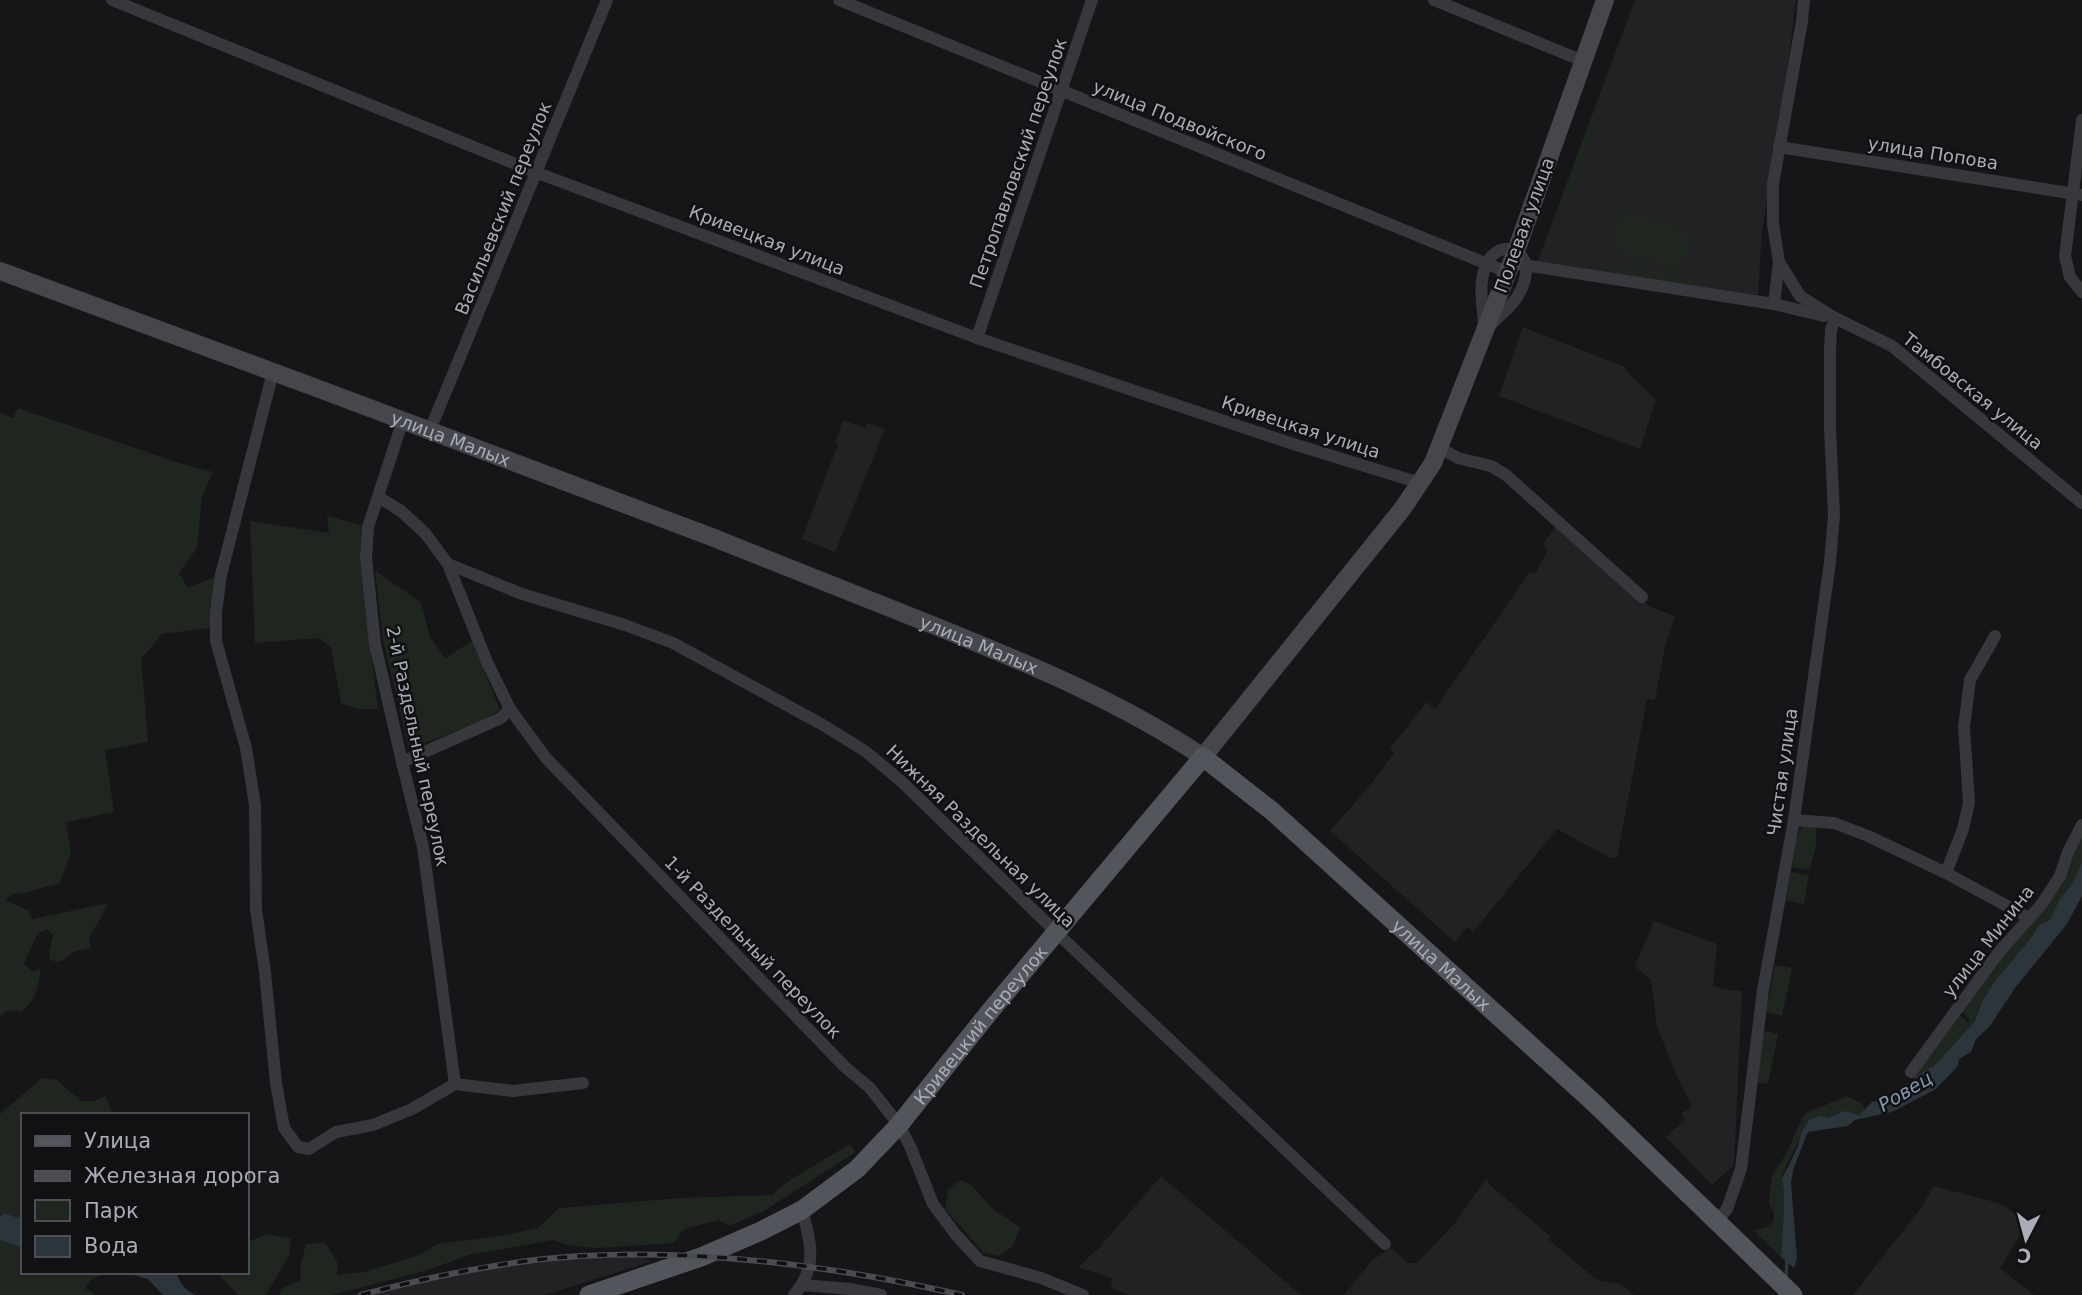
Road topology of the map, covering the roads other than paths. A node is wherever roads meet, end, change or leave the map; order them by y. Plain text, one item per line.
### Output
1 (112, 0) edge
2 (607, 0) edge
3 (839, 0) edge
4 (1092, 0) edge
5 (1434, 0) edge
6 (1605, 0) edge
7 (1804, 0) edge
8 (1583, 61) junction
9 (1062, 90) junction
10 (2082, 120) edge
11 (1779, 147) junction
12 (535, 172) junction
13 (2078, 194) edge
14 (1779, 262) junction
15 (1515, 263) junction
16 (1486, 265) junction
17 (0, 271) edge
18 (2082, 292) edge
19 (1774, 304) junction
20 (1835, 318) junction
21 (1483, 335) junction
22 (977, 338) junction
23 (273, 372) junction
24 (403, 420) junction
25 (430, 430) junction
26 (1440, 448) junction
27 (1420, 483) junction
28 (378, 497) junction
29 (2082, 503) edge
30 (448, 564) junction
31 (1642, 597) dead end
32 (1995, 636) dead end
33 (510, 709) junction
34 (1203, 757) junction
35 (401, 762) junction
36 (1794, 820) junction
37 (2082, 825) edge
38 (1946, 873) junction
39 (2029, 918) junction
40 (1056, 932) junction
41 (1911, 1072) dead end
42 (583, 1083) dead end
43 (455, 1084) junction
44 (899, 1125) junction
45 (802, 1210) junction
46 (1716, 1222) junction
47 (1385, 1244) dead end
48 (1776, 1287) edge
49 (799, 1290) edge
50 (589, 1295) edge
51 (881, 1295) edge
52 (1083, 1295) edge
53 (1793, 1295) edge

1 - 12 street, Кривецкая улица
2 - 12 street, Васильевский переулок
3 - 9 street, улица Подвойского
4 - 9 street, Петропавловский переулок
5 - 8 street
6 - 8 street, Полевая улица
7 - 11 street, Тамбовская улица
8 - 15 street, Полевая улица
9 - 16 street, улица Подвойского
9 - 22 street, Петропавловский переулок
10 - 13 street
11 - 13 street, улица Попова
11 - 14 street, Тамбовская улица
12 - 22 street, Кривецкая улица
12 - 25 street, Васильевский переулок
13 - 18 street
14 - 19 street, Тамбовская улица
14 - 20 street, Тамбовская улица
15 - 16 street, улица Подвойского
15 - 16 street
15 - 19 street, Тамбовская улица
15 - 21 street, Полевая улица
16 - 21 street
17 - 23 street, улица Малых
19 - 20 street, Тамбовская улица
20 - 29 street, Тамбовская улица
20 - 36 street, Чистая улица
21 - 26 street, Полевая улица
22 - 27 street, Кривецкая улица
23 - 24 street, улица Малых
23 - 43 street
24 - 25 street, улица Малых
24 - 28 street, 2-й Раздельный переулок
25 - 34 street, улица Малых
26 - 27 street, Полевая улица
26 - 31 street
27 - 34 street, Полевая улица
28 - 30 street
28 - 35 street, 2-й Раздельный переулок
30 - 33 street, 1-й Раздельный переулок
30 - 40 street, Нижняя Раздельная улица
32 - 38 street
33 - 35 street
33 - 44 street, 1-й Раздельный переулок
34 - 40 main road, Кривецкий переулок
34 - 46 main road, улица Малых
35 - 43 street, 2-й Раздельный переулок
36 - 38 street
36 - 46 street, Чистая улица
37 - 39 street, улица Минина
38 - 39 street
39 - 41 street, улица Минина
40 - 44 main road, Кривецкий переулок
40 - 47 street, Нижняя Раздельная улица
42 - 43 street
44 - 45 main road, Кривецкий переулок
44 - 52 street, 1-й Раздельный переулок
45 - 49 street
45 - 50 main road, Кривецкий переулок
46 - 48 main road, улица Малых
48 - 53 main road, улица Малых
49 - 51 street

